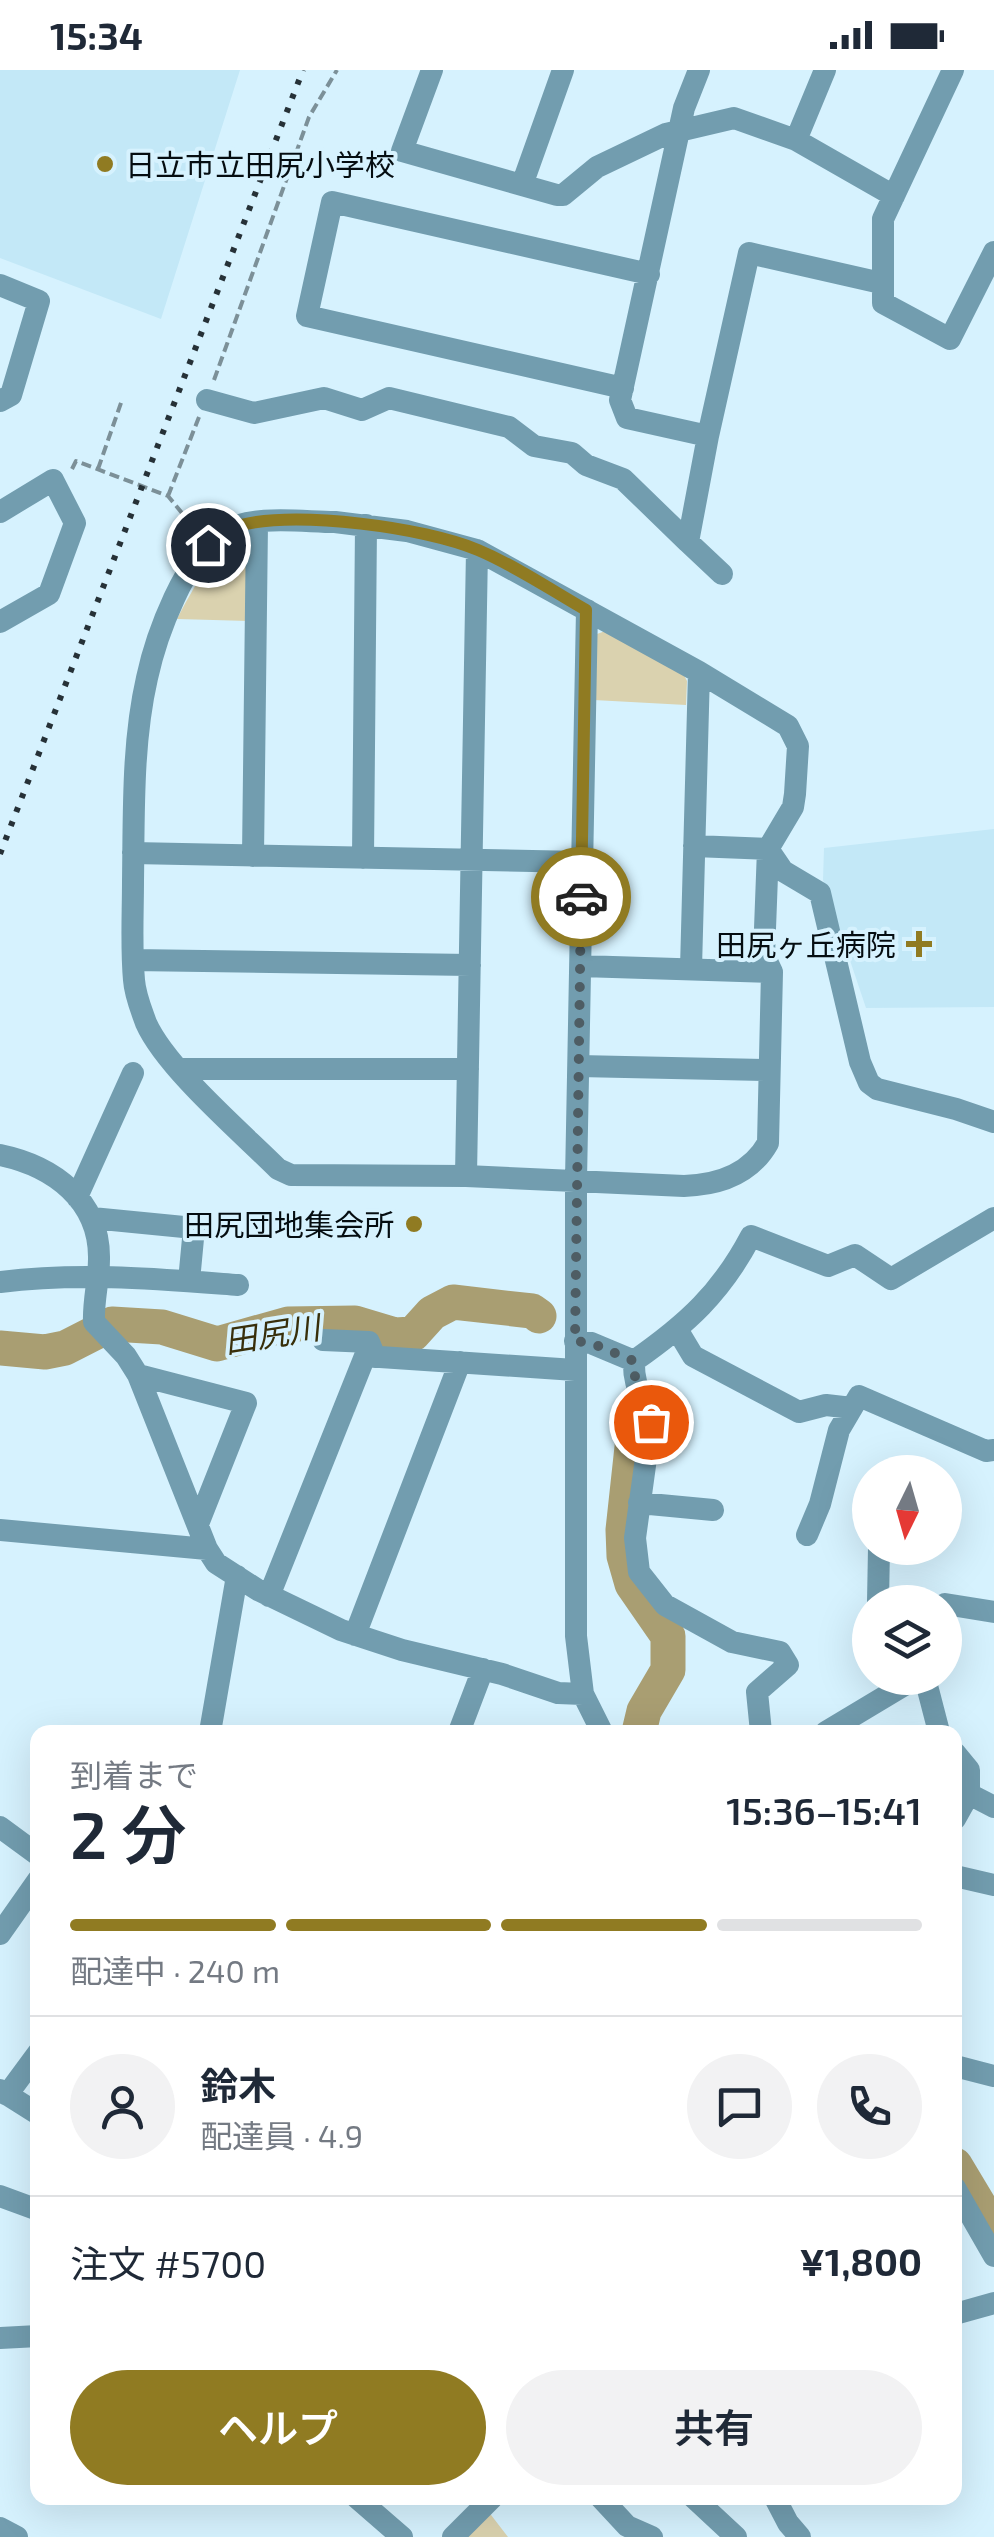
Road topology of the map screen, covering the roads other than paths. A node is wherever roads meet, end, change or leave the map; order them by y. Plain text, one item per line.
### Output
1 (432, 70) edge
2 (563, 70) edge
3 (699, 70) edge
4 (824, 70) edge
5 (953, 70) edge
6 (680, 130) junction
7 (796, 140) junction
8 (522, 185) junction
9 (894, 196) junction
10 (994, 252) edge
11 (649, 274) junction
12 (881, 283) junction
13 (0, 285) edge
14 (623, 388) junction
15 (207, 400) road end
16 (0, 401) edge
17 (708, 436) junction
18 (0, 512) edge
19 (257, 523) junction
20 (366, 524) junction
21 (688, 542) junction
22 (477, 550) junction
23 (722, 574) dead end
24 (586, 610) junction
25 (0, 622) edge
26 (699, 672) junction
27 (694, 846) junction
28 (768, 849) junction
29 (134, 853) junction
30 (252, 856) junction
31 (363, 858) junction
32 (472, 860) junction
33 (581, 862) junction
34 (133, 960) junction
35 (470, 965) junction
36 (580, 966) junction
37 (691, 968) junction
38 (772, 972) junction
39 (579, 1066) junction
40 (178, 1069) junction
41 (468, 1070) junction
42 (769, 1070) junction
43 (133, 1073) dead end
44 (994, 1122) edge
45 (0, 1155) edge
46 (466, 1176) junction
47 (576, 1180) junction
48 (77, 1197) junction
49 (92, 1218) junction
50 (994, 1218) edge
51 (98, 1276) junction
52 (0, 1282) edge
53 (189, 1282) junction
54 (238, 1285) dead end
55 (678, 1330) junction
56 (323, 1340) dead end
57 (575, 1341) junction
58 (376, 1357) junction
59 (634, 1361) junction
60 (460, 1362) junction
61 (574, 1370) junction
62 (138, 1375) junction
63 (852, 1408) junction
64 (994, 1450) edge
65 (640, 1503) junction
66 (713, 1510) dead end
67 (198, 1524) junction
68 (0, 1530) edge
69 (808, 1535) dead end
70 (207, 1549) junction
71 (236, 1576) junction
72 (269, 1596) junction
73 (962, 1607) edge
74 (994, 1612) edge
75 (355, 1635) junction
76 (484, 1669) junction
77 (583, 1694) junction
78 (888, 1695) edge
79 (929, 1695) edge
80 (211, 1725) edge
81 (462, 1725) edge
82 (598, 1725) edge
83 (760, 1725) edge
84 (838, 1725) edge
85 (937, 1725) edge
86 (962, 1761) edge
87 (969, 1794) junction
88 (962, 1806) edge
89 (994, 1807) edge
90 (0, 1827) edge
91 (30, 1849) edge
92 (962, 1878) edge
93 (994, 1885) edge
94 (30, 1891) edge
95 (0, 1934) edge
96 (30, 2062) edge
97 (962, 2068) edge
98 (994, 2076) edge
99 (4, 2092) edge
100 (30, 2109) edge
101 (0, 2196) edge
102 (962, 2200) edge
103 (30, 2207) edge
104 (994, 2256) edge
105 (994, 2303) edge
106 (962, 2312) edge
107 (30, 2336) edge
108 (0, 2338) edge
109 (365, 2505) edge
110 (485, 2505) edge
111 (608, 2505) edge
112 (702, 2505) edge
113 (779, 2505) edge
114 (0, 2528) edge
115 (645, 2536) edge
116 (17, 2537) edge
117 (402, 2537) edge
118 (454, 2537) edge
119 (736, 2537) edge
120 (800, 2537) edge

1 - 8 street
2 - 8 street
3 - 6 street
4 - 7 street
5 - 9 street
6 - 7 street
6 - 8 street
6 - 11 street
7 - 9 street
9 - 12 street
10 - 12 street
11 - 14 street
11 - 14 street
12 - 17 street
13 - 16 street
14 - 17 street
15 - 21 street
17 - 21 street
18 - 25 street
19 - 20 street
19 - 29 street
19 - 30 street
20 - 22 street
20 - 31 street
21 - 23 street
22 - 24 street
22 - 32 street
24 - 26 street
24 - 33 street
26 - 27 street
26 - 28 street
27 - 28 street
27 - 37 street
28 - 38 street
28 - 44 street
29 - 30 street
29 - 34 street
30 - 31 street
31 - 32 street
32 - 33 street
32 - 35 street
33 - 36 street
34 - 35 street
34 - 40 street
35 - 41 street
36 - 37 street
36 - 39 street
37 - 38 street
38 - 42 street
39 - 42 street
39 - 47 street
40 - 41 street
40 - 46 street
41 - 46 street
42 - 47 street
43 - 48 street
45 - 48 street
46 - 47 street
47 - 57 street
48 - 49 street
49 - 51 street
49 - 53 street
50 - 55 street
51 - 52 street
51 - 53 street
51 - 62 street
53 - 54 street
55 - 59 street
55 - 63 street
56 - 58 street
57 - 59 street
57 - 61 street
58 - 60 street
58 - 72 street
59 - 65 street
60 - 61 street
60 - 75 street
61 - 77 street
62 - 67 street
62 - 67 street
63 - 64 street
63 - 69 street
65 - 66 street
65 - 83 street
67 - 70 street
68 - 70 street
70 - 71 street
71 - 72 street
71 - 80 street
72 - 75 street
73 - 74 street
75 - 76 street
76 - 77 street
76 - 81 street
77 - 82 street
78 - 84 street
79 - 85 street
86 - 87 street
87 - 88 street
87 - 89 street
90 - 91 street
92 - 93 street
94 - 95 street
96 - 99 street
97 - 98 street
99 - 100 street
101 - 103 street
102 - 104 street
105 - 106 street
107 - 108 street
109 - 117 street
110 - 118 street
111 - 115 street
112 - 119 street
113 - 120 street
114 - 116 street

